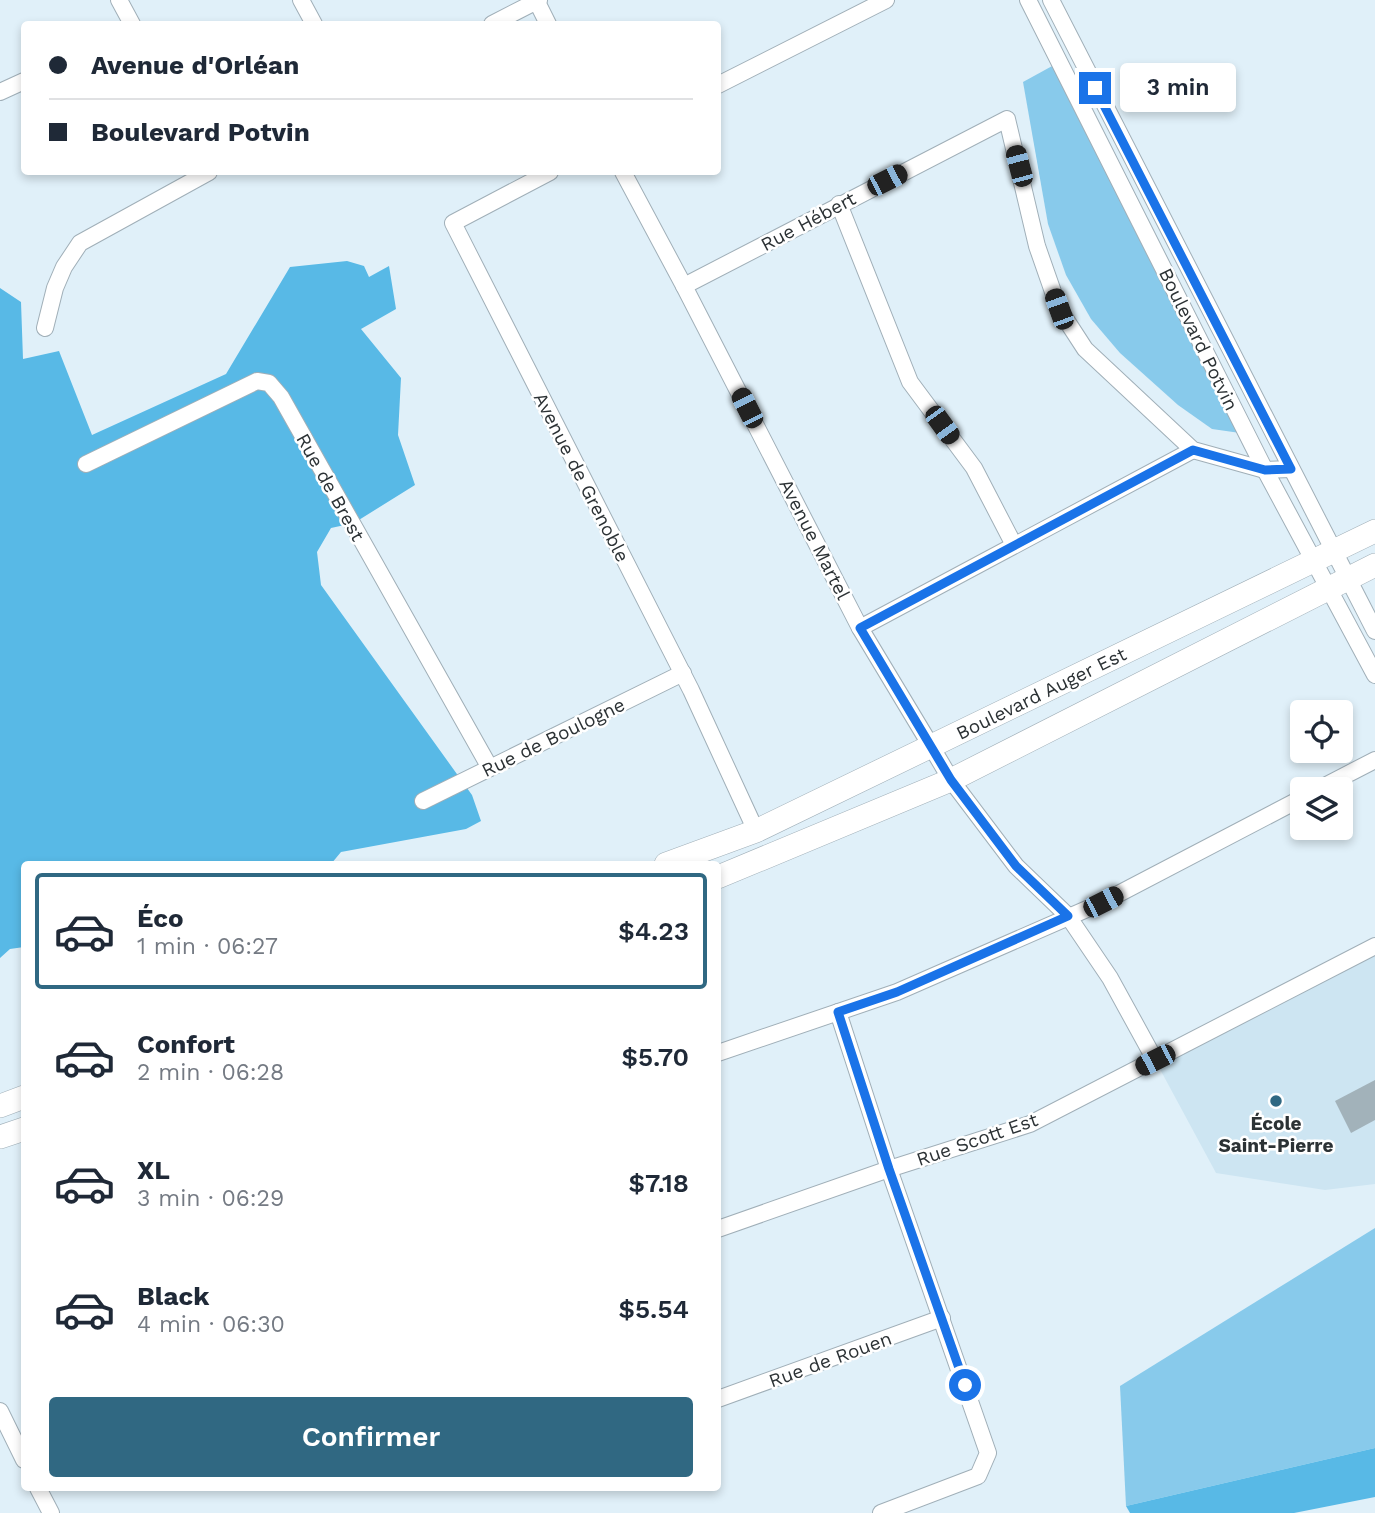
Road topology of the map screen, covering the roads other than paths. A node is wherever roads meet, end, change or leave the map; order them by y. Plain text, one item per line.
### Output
1 (119, 0) edge
2 (301, 0) edge
3 (537, 0) edge
4 (886, 0) edge
5 (1028, 0) edge
6 (1051, 0) edge
7 (130, 21) edge
8 (312, 21) edge
9 (498, 21) edge
10 (547, 21) edge
11 (21, 82) edge
12 (721, 83) edge
13 (0, 92) edge
14 (1106, 111) junction
15 (1089, 119) junction
16 (204, 175) edge
17 (544, 175) edge
18 (625, 175) edge
19 (839, 204) junction
20 (1172, 237) junction
21 (1154, 247) junction
22 (684, 285) junction
23 (45, 328) dead end
24 (1193, 450) junction
25 (86, 464) dead end
26 (1291, 469) junction
27 (1265, 470) junction
28 (1375, 531) edge
29 (1014, 545) junction
30 (1323, 555) junction
31 (1375, 565) edge
32 (1338, 583) junction
33 (860, 628) junction
34 (1375, 631) edge
35 (682, 673) junction
36 (1375, 675) edge
37 (931, 746) junction
38 (1375, 760) edge
39 (490, 768) junction
40 (1342, 777) edge
41 (951, 780) junction
42 (423, 801) dead end
43 (1290, 804) edge
44 (755, 831) junction
45 (674, 861) edge
46 (721, 876) edge
47 (1068, 916) junction
48 (1375, 946) edge
49 (838, 1012) junction
50 (721, 1052) edge
51 (1155, 1060) junction
52 (21, 1098) edge
53 (0, 1106) edge
54 (21, 1130) edge
55 (0, 1137) edge
56 (889, 1169) junction
57 (721, 1228) edge
58 (942, 1318) junction
59 (721, 1398) edge
60 (0, 1411) edge
61 (21, 1454) edge
62 (40, 1491) edge
63 (51, 1513) edge
64 (880, 1513) edge

1 - 7 street
2 - 8 street
3 - 9 street
3 - 10 street
4 - 12 street
5 - 15 street, Boulevard Potvin
6 - 14 street, Boulevard Potvin
11 - 13 street
14 - 15 street
14 - 20 street, Boulevard Potvin
15 - 21 street, Boulevard Potvin
16 - 23 street
17 - 35 street, Avenue de Grenoble
18 - 22 street, Avenue Martel
19 - 22 street, Rue Hébert
19 - 24 street, Rue Hébert
19 - 29 street
20 - 21 street
20 - 26 street, Boulevard Potvin
21 - 27 street, Boulevard Potvin
22 - 33 street, Avenue Martel
24 - 27 street
24 - 29 street
25 - 39 street, Rue de Brest
26 - 27 street
26 - 30 street, Boulevard Potvin
27 - 30 street, Boulevard Potvin
28 - 30 main road, Boulevard Auger Est
29 - 33 street
30 - 32 street, Boulevard Potvin
30 - 32 street, Boulevard Potvin
30 - 37 main road, Boulevard Auger Est
31 - 32 main road, Boulevard Auger Est
32 - 34 street, Boulevard Potvin
32 - 36 street, Boulevard Potvin
32 - 41 main road, Boulevard Auger Est
33 - 37 street, Avenue Martel
35 - 39 street, Rue de Boulogne
35 - 44 street, Avenue de Grenoble
37 - 41 street, Avenue Martel
37 - 44 main road, Boulevard Auger Est
38 - 40 street
39 - 42 street, Rue de Boulogne
41 - 46 main road, Boulevard Auger Est
41 - 47 street, Avenue Martel
43 - 47 street
44 - 45 main road, Boulevard Auger Est
47 - 49 street
47 - 51 street, Avenue Martel
48 - 51 street, Rue Scott Est
49 - 50 street
49 - 56 street
51 - 56 street, Rue Scott Est
52 - 53 main road
54 - 55 main road
56 - 57 street, Rue Scott Est
56 - 58 street
58 - 59 street, Rue de Rouen
58 - 64 street
60 - 61 street
62 - 63 street

